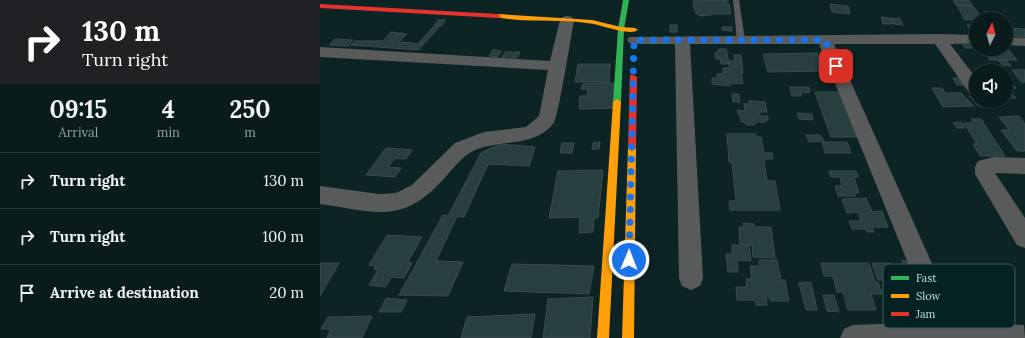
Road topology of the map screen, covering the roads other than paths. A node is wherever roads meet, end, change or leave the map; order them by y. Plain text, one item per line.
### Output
1 (626, 0) edge
2 (736, 0) edge
3 (320, 6) edge
4 (623, 15) junction
5 (567, 20) junction
6 (592, 22) junction
7 (632, 31) junction
8 (938, 38) junction
9 (969, 39) edge
10 (682, 40) junction
11 (741, 40) junction
12 (825, 40) junction
13 (1013, 41) edge
14 (1025, 42) edge
15 (320, 52) edge
16 (633, 64) dead end
17 (556, 66) junction
18 (969, 80) edge
19 (1025, 166) edge
20 (320, 195) edge
21 (1024, 234) edge
22 (921, 264) edge
23 (691, 278) dead end
24 (947, 328) edge
25 (950, 335) junction
26 (604, 338) edge
27 (628, 338) edge
28 (853, 338) edge
29 (1024, 338) edge

1 - 4 main road
2 - 11 lane
3 - 5 main road
4 - 6 main road
4 - 7 main road
4 - 7 main road
5 - 6 main road
5 - 17 street
6 - 7 main road
7 - 10 street
7 - 26 main road
8 - 9 street
8 - 12 street
8 - 18 street
10 - 11 street
10 - 23 street
11 - 12 street
12 - 22 street
13 - 14 street
15 - 17 street
16 - 27 main road
17 - 20 street
19 - 21 street
24 - 25 street
25 - 28 street
25 - 29 street

